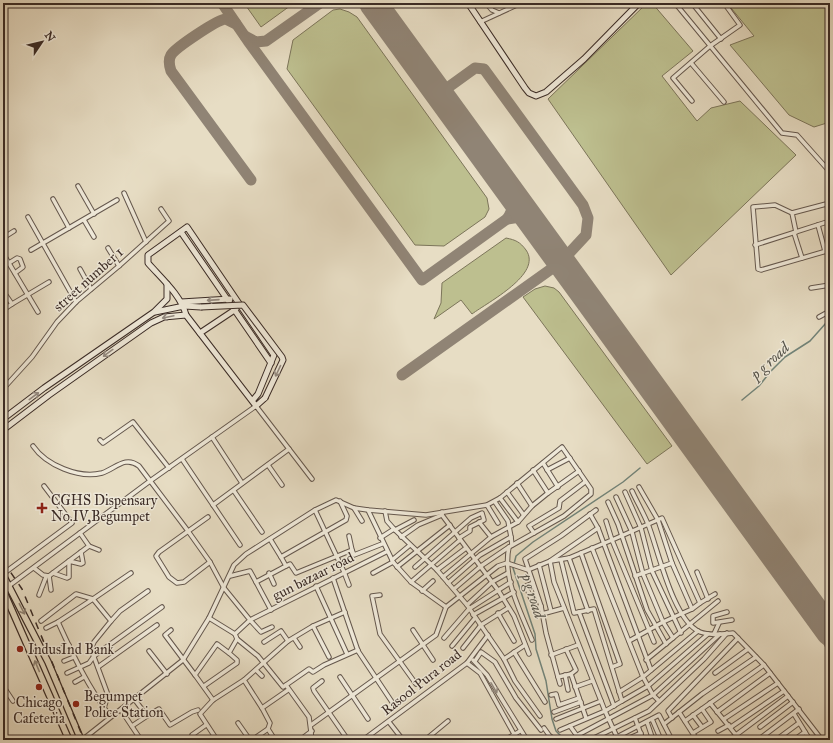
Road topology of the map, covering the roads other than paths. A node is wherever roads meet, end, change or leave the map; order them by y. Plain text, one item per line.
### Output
1 (468, 3) edge
2 (486, 3) edge
3 (526, 3) edge
4 (639, 3) edge
5 (675, 3) edge
6 (692, 3) edge
7 (724, 3) edge
8 (519, 4) edge
9 (499, 13) junction
10 (480, 22) junction
11 (721, 39) junction
12 (710, 46) junction
13 (691, 63) junction
14 (692, 101) dead end
15 (724, 102) dead end
16 (830, 172) edge
17 (78, 186) dead end
18 (124, 193) dead end
19 (53, 199) dead end
20 (117, 200) dead end
21 (830, 203) edge
22 (161, 209) dead end
23 (792, 213) junction
24 (94, 214) junction
25 (28, 217) dead end
26 (84, 220) junction
27 (830, 221) edge
28 (818, 225) junction
29 (70, 228) junction
30 (14, 231) dead end
31 (181, 232) junction
32 (795, 232) junction
33 (94, 237) dead end
34 (3, 238) edge
35 (146, 242) junction
36 (43, 243) junction
37 (755, 245) junction
38 (108, 248) dead end
39 (31, 250) dead end
40 (830, 250) edge
41 (825, 251) junction
42 (3, 255) edge
43 (802, 258) junction
44 (9, 263) junction
45 (120, 266) junction
46 (80, 269) dead end
47 (15, 273) junction
48 (48, 282) dead end
49 (167, 284) junction
50 (830, 285) edge
51 (810, 288) dead end
52 (91, 289) junction
53 (3, 291) edge
54 (27, 295) junction
55 (228, 299) junction
56 (76, 302) junction
57 (12, 304) junction
58 (182, 304) junction
59 (3, 310) edge
60 (235, 311) junction
61 (38, 312) dead end
62 (154, 312) junction
63 (830, 312) edge
64 (186, 315) junction
65 (147, 317) junction
66 (819, 317) dead end
67 (151, 323) junction
68 (200, 333) junction
69 (119, 335) junction
70 (124, 341) junction
71 (271, 363) junction
72 (44, 388) junction
73 (3, 389) edge
74 (49, 395) junction
75 (253, 400) junction
76 (256, 406) junction
77 (3, 419) edge
78 (3, 430) edge
79 (212, 437) junction
80 (100, 440) dead end
81 (33, 446) dead end
82 (289, 449) junction
83 (570, 458) junction
84 (182, 459) junction
85 (543, 463) junction
86 (268, 465) junction
87 (168, 468) junction
88 (534, 470) junction
89 (548, 470) junction
90 (579, 471) junction
91 (312, 479) dead end
92 (150, 481) junction
93 (586, 482) junction
94 (242, 483) junction
95 (517, 483) junction
96 (282, 485) dead end
97 (44, 486) dead end
98 (558, 487) junction
99 (639, 487) dead end
100 (632, 490) dead end
101 (234, 491) junction
102 (508, 492) junction
103 (625, 492) dead end
104 (548, 493) junction
105 (616, 497) dead end
106 (500, 498) junction
107 (340, 502) junction
108 (495, 502) junction
109 (608, 502) dead end
110 (212, 505) junction
111 (487, 505) junction
112 (532, 506) junction
113 (354, 508) junction
114 (315, 510) junction
115 (368, 510) junction
116 (596, 510) dead end
117 (385, 511) junction
118 (442, 513) junction
119 (523, 514) junction
120 (590, 514) junction
121 (208, 517) dead end
122 (414, 520) dead end
123 (658, 520) junction
124 (362, 521) dead end
125 (606, 521) dead end
126 (479, 522) junction
127 (518, 522) junction
128 (498, 523) dead end
129 (450, 525) junction
130 (648, 525) junction
131 (509, 528) junction
132 (598, 528) junction
133 (641, 528) junction
134 (395, 529) junction
135 (188, 531) junction
136 (80, 532) junction
137 (262, 532) dead end
138 (326, 532) junction
139 (454, 532) junction
140 (632, 532) junction
141 (534, 534) junction
142 (622, 535) junction
143 (349, 536) dead end
144 (401, 537) junction
145 (491, 537) junction
146 (511, 537) junction
147 (380, 538) junction
148 (270, 539) junction
149 (460, 539) junction
150 (612, 540) junction
151 (604, 543) junction
152 (382, 544) junction
153 (240, 545) dead end
154 (89, 546) junction
155 (410, 546) junction
156 (510, 546) junction
157 (466, 548) junction
158 (592, 548) junction
159 (99, 550) dead end
160 (352, 550) junction
161 (81, 552) junction
162 (386, 552) junction
163 (417, 552) junction
164 (470, 553) junction
165 (581, 554) junction
166 (336, 555) junction
167 (281, 557) junction
168 (425, 558) junction
169 (570, 558) junction
170 (475, 559) junction
171 (561, 560) junction
172 (69, 561) junction
173 (393, 561) junction
174 (550, 561) junction
175 (210, 562) junction
176 (431, 564) junction
177 (509, 564) junction
178 (672, 564) junction
179 (539, 565) junction
180 (286, 566) junction
181 (481, 566) junction
182 (397, 567) junction
183 (415, 567) dead end
184 (34, 568) junction
185 (661, 568) junction
186 (437, 570) junction
187 (528, 570) junction
188 (652, 571) junction
189 (344, 572) junction
190 (697, 572) dead end
191 (131, 573) dead end
192 (373, 573) dead end
193 (508, 573) junction
194 (3, 574) edge
195 (54, 574) junction
196 (269, 574) junction
197 (487, 574) junction
198 (643, 574) junction
199 (47, 576) junction
200 (230, 576) junction
201 (635, 576) junction
202 (443, 577) junction
203 (333, 578) junction
204 (433, 581) dead end
205 (256, 582) junction
206 (410, 582) junction
207 (448, 582) junction
208 (492, 582) junction
209 (511, 582) junction
210 (533, 583) junction
211 (274, 584) dead end
212 (10, 585) junction
213 (349, 585) dead end
214 (316, 586) junction
215 (224, 588) junction
216 (454, 589) junction
217 (3, 590) edge
218 (51, 590) dead end
219 (422, 590) junction
220 (498, 590) junction
221 (148, 591) dead end
222 (514, 592) junction
223 (715, 594) dead end
224 (39, 595) dead end
225 (380, 596) dead end
226 (460, 596) junction
227 (93, 599) junction
228 (503, 599) junction
229 (708, 599) junction
230 (5, 601) edge
231 (718, 601) dead end
232 (700, 604) junction
233 (467, 605) junction
234 (541, 606) junction
235 (162, 607) dead end
236 (446, 607) junction
237 (508, 608) junction
238 (564, 608) junction
239 (469, 609) junction
240 (692, 609) junction
241 (271, 610) junction
242 (552, 611) junction
243 (588, 611) junction
244 (345, 612) junction
245 (579, 612) junction
246 (727, 612) dead end
247 (498, 613) junction
248 (542, 614) junction
249 (682, 614) junction
250 (474, 617) junction
251 (675, 617) junction
252 (209, 618) junction
253 (330, 619) junction
254 (250, 620) junction
255 (732, 620) dead end
256 (41, 621) dead end
257 (111, 621) junction
258 (58, 622) junction
259 (663, 622) junction
260 (718, 623) junction
261 (691, 624) junction
262 (157, 625) dead end
263 (481, 625) junction
264 (313, 626) junction
265 (655, 626) junction
266 (272, 627) dead end
267 (46, 628) dead end
268 (171, 630) dead end
269 (413, 630) dead end
270 (648, 630) junction
271 (698, 631) junction
272 (681, 633) junction
273 (727, 633) junction
274 (235, 634) junction
275 (708, 634) junction
276 (714, 634) junction
277 (720, 634) junction
278 (488, 635) junction
279 (638, 636) junction
280 (294, 638) junction
281 (444, 638) dead end
282 (673, 638) junction
283 (738, 638) junction
284 (237, 639) junction
285 (532, 640) dead end
286 (288, 641) junction
287 (514, 641) dead end
288 (629, 641) junction
289 (264, 642) dead end
290 (654, 642) dead end
291 (422, 644) junction
292 (666, 644) junction
293 (68, 645) junction
294 (525, 645) junction
295 (578, 645) junction
296 (452, 646) dead end
297 (300, 647) dead end
298 (62, 648) dead end
299 (464, 648) dead end
300 (566, 649) junction
301 (748, 649) junction
302 (358, 650) junction
303 (149, 651) dead end
304 (514, 652) junction
305 (229, 653) junction
306 (347, 654) junction
307 (530, 654) dead end
308 (551, 655) junction
309 (94, 656) junction
310 (74, 657) junction
311 (329, 657) dead end
312 (756, 657) junction
313 (471, 658) junction
314 (504, 659) junction
315 (183, 660) junction
316 (433, 660) dead end
317 (646, 660) junction
318 (64, 661) dead end
319 (400, 661) junction
320 (475, 661) junction
321 (264, 662) junction
322 (467, 663) junction
323 (764, 665) junction
324 (79, 667) junction
325 (98, 667) junction
326 (612, 667) junction
327 (256, 670) junction
328 (651, 670) junction
329 (67, 673) dead end
330 (715, 673) dead end
331 (770, 673) junction
332 (167, 674) junction
333 (571, 674) junction
334 (195, 675) junction
335 (564, 675) junction
336 (84, 676) junction
337 (262, 676) dead end
338 (340, 676) dead end
339 (558, 677) junction
340 (643, 677) junction
341 (376, 679) junction
342 (244, 680) junction
343 (322, 681) dead end
344 (592, 681) junction
345 (74, 682) dead end
346 (778, 683) junction
347 (416, 684) dead end
348 (560, 684) dead end
349 (286, 685) junction
350 (3, 686) edge
351 (204, 686) junction
352 (648, 686) junction
353 (574, 687) junction
354 (288, 690) junction
355 (568, 690) dead end
356 (784, 691) junction
357 (619, 692) junction
358 (353, 695) junction
359 (551, 695) dead end
360 (653, 695) junction
361 (788, 696) junction
362 (579, 698) junction
363 (135, 700) junction
364 (213, 700) junction
365 (13, 701) dead end
366 (601, 701) junction
367 (622, 701) junction
368 (659, 701) junction
369 (392, 702) dead end
370 (545, 702) dead end
371 (581, 702) junction
372 (793, 702) junction
373 (710, 703) junction
374 (614, 706) junction
375 (104, 708) junction
376 (262, 708) junction
377 (584, 709) junction
378 (702, 709) junction
379 (799, 709) junction
380 (121, 710) junction
381 (198, 710) dead end
382 (605, 711) junction
383 (668, 711) junction
384 (330, 712) junction
385 (554, 712) dead end
386 (679, 712) junction
387 (717, 712) junction
388 (794, 714) junction
389 (659, 715) junction
390 (693, 715) junction
391 (110, 716) junction
392 (147, 716) junction
393 (540, 716) dead end
394 (586, 718) junction
395 (635, 718) junction
396 (672, 718) junction
397 (368, 719) dead end
398 (556, 719) dead end
399 (652, 719) junction
400 (724, 719) junction
401 (609, 720) junction
402 (448, 721) dead end
403 (685, 721) junction
404 (389, 722) junction
405 (647, 722) junction
406 (238, 723) dead end
407 (799, 723) junction
408 (664, 724) junction
409 (206, 725) junction
410 (311, 725) junction
411 (132, 726) junction
412 (570, 726) junction
413 (730, 726) junction
414 (639, 727) junction
415 (702, 727) junction
416 (760, 727) dead end
417 (612, 728) junction
418 (268, 729) junction
419 (560, 730) dead end
420 (312, 731) junction
421 (520, 731) junction
422 (718, 732) dead end
423 (805, 732) junction
424 (641, 733) junction
425 (693, 733) junction
426 (514, 734) junction
427 (736, 735) junction
428 (617, 737) junction
429 (578, 739) edge
430 (69, 740) edge
431 (81, 740) edge
432 (141, 740) edge
433 (196, 740) edge
434 (217, 740) edge
435 (251, 740) edge
436 (275, 740) edge
437 (300, 740) edge
438 (312, 740) edge
439 (348, 740) edge
440 (363, 740) edge
441 (403, 740) edge
442 (425, 740) edge
443 (505, 740) edge
444 (527, 740) edge
445 (555, 740) edge
446 (590, 740) edge
447 (611, 740) edge
448 (626, 740) edge
449 (643, 740) edge
450 (653, 740) edge
451 (661, 740) edge
452 (672, 740) edge
453 (697, 740) edge
454 (729, 740) edge
455 (739, 740) edge
456 (758, 740) edge
457 (776, 740) edge
458 (794, 740) edge
459 (810, 740) edge
460 (822, 740) edge

1 - 10 street
2 - 9 street
3 - 8 street
4 - 10 street
5 - 12 street
6 - 11 street
7 - 11 street
8 - 9 street
9 - 10 street
11 - 12 street
12 - 13 street
12 - 16 street
13 - 14 street
13 - 15 street
17 - 24 street
18 - 35 street
19 - 29 street
20 - 24 street
21 - 23 street
22 - 35 street, street number 1
23 - 32 street
23 - 37 street
24 - 26 street
25 - 36 street
26 - 29 street
26 - 33 street
27 - 28 street
28 - 32 street
28 - 41 street
29 - 36 street
30 - 34 street
31 - 49 street
31 - 55 street
31 - 71 street
32 - 37 street
32 - 43 street
35 - 45 street, street number 1
36 - 39 street
36 - 56 street
37 - 43 street
38 - 45 street
40 - 41 street
41 - 43 street
42 - 44 street
44 - 47 street
44 - 47 street
45 - 52 street, street number 1
46 - 52 street
47 - 54 street
48 - 54 street
49 - 58 street
49 - 62 street
50 - 51 street
52 - 56 street, street number 1
53 - 57 street
54 - 57 street
54 - 61 street
55 -> 58 street
55 - 60 street
56 - 73 street, street number 1
57 - 59 street
58 - 62 street
58 - 64 street
58 -> 76 street, bridge
60 - 68 street
60 - 71 street
62 - 65 street
63 - 66 street
64 -> 67 street
64 - 68 street
65 - 67 street
65 - 69 street
67 - 70 street
68 - 75 street
69 - 70 street
69 - 72 street
70 -> 74 street
71 - 75 street
72 - 74 street
77 -> 72 street
74 - 78 street
75 - 76 street
76 - 79 street
76 - 82 street
79 - 84 street
79 - 94 street
80 - 87 street
81 - 92 street
82 - 86 street
82 - 91 street
83 - 85 street
83 - 89 street
83 - 90 street
84 - 87 street
84 - 110 street
85 - 88 street
85 - 89 street
86 - 94 street
86 - 96 street
87 - 92 street
88 - 95 street
88 - 104 street
89 - 98 street
90 - 93 street
90 - 98 street
92 - 135 street
92 - 136 street
93 - 141 street
93 - 141 street
94 - 101 street
95 - 102 street
95 - 112 street
97 - 194 street
98 - 104 street
99 - 123 street
100 - 130 street
101 - 110 street
101 - 137 street
102 - 106 street
102 - 119 street
103 - 133 street
104 - 112 street
105 - 140 street
106 - 108 street
106 - 127 street
107 - 113 street
107 - 114 street
107 - 138 street
108 - 111 street
108 - 131 street
109 - 142 street
110 - 153 street
111 - 118 street
111 - 128 street
112 - 119 street
113 - 115 street
113 - 124 street
114 - 138 street
114 - 148 street
115 - 117 street
115 - 147 street
116 - 120 street
117 - 118 street
117 - 134 street
118 - 129 street
118 - 144 street
119 - 127 street
120 - 132 street
120 - 187 street
121 - 135 street
122 - 134 street
123 - 130 street
123 - 178 street
123 - 232 street
125 - 150 street
126 - 139 street
126 - 145 street
126 - 149 street
127 - 131 street
129 - 139 street
129 - 163 street
130 - 133 street
130 - 185 street
131 - 145 street
131 - 146 street
132 - 151 street
132 - 174 street
133 - 140 street
133 - 188 street
134 - 144 street
134 - 147 street
135 - 175 street
135 - 175 street
136 - 154 street
136 - 184 street
138 - 166 street
138 - 167 street
139 - 149 street
139 - 168 street
140 - 142 street
140 - 198 street
141 - 156 street
142 - 150 street
142 - 201 street
143 - 160 street
144 - 155 street
145 - 164 street
146 - 156 street
146 - 170 street
147 - 152 street
148 - 167 street
148 - 200 street
149 - 157 street
149 - 176 street
150 - 151 street
150 - 270 street
151 - 158 street
151 - 279 street
152 - 160 street
152 - 162 street
154 - 159 street
154 - 161 street
155 - 163 street
155 - 173 street
156 - 177 street
156 - 181 street
157 - 164 street
157 - 186 street
158 - 165 street
158 - 288 street
160 - 166 street
161 - 172 street
161 - 172 street
162 - 173 street
162 - 189 street, gun bazaar road
163 - 168 street
163 - 182 street
164 - 170 street
164 - 202 street
165 - 169 street
165 - 326 street
166 - 180 street
166 - 189 street
167 - 180 street
168 - 176 street
168 - 183 street
169 - 171 street
169 - 243 street
170 - 181 street
170 - 207 street
171 - 174 street
171 - 245 street
172 - 195 street
172 - 195 street
173 - 182 street
173 - 192 street
174 - 179 street
174 - 238 street
175 - 215 street
176 - 186 street
176 - 206 street
177 - 187 street
177 - 193 street
177 - 197 street
178 - 185 street
178 - 240 street
179 - 187 street
179 - 242 street
180 - 196 street
181 - 197 street
181 - 216 street
182 - 206 street
184 - 199 street
184 - 212 street
185 - 188 street
185 - 249 street
186 - 202 street
187 - 210 street
188 - 198 street
188 - 251 street
189 - 203 street, gun bazaar road
189 - 213 street
190 - 229 street
191 - 227 street
193 - 208 street
193 - 209 street
194 - 212 main road
195 - 199 street
196 - 205 street
196 - 211 street
197 - 208 street
197 - 226 street
198 - 201 street
198 - 259 street
199 - 218 street
199 - 224 street
200 - 205 street
200 - 215 street
201 - 265 street
202 - 207 street
203 - 214 street, gun bazaar road
203 - 244 street
204 - 219 street
205 - 241 street
206 - 219 street
207 - 216 street
208 - 220 street
208 - 233 street
209 - 220 street
209 - 222 street
210 - 234 street
210 - 234 street
212 -> 431 main road
214 - 241 street, gun bazaar road
214 - 253 street
215 - 252 street
215 - 254 street
216 - 226 street
217 - 230 main road
219 - 236 street
220 - 228 street
220 - 239 street
221 - 257 street
222 - 228 street
222 - 285 street
223 - 229 street
225 - 319 street
226 - 233 street
226 - 236 street
227 - 256 street
227 - 257 street
227 - 258 street
228 - 237 street
228 - 250 street
229 - 232 street
430 -> 230 main road
231 - 261 street
232 - 240 street
233 - 239 street
234 - 248 street
235 - 309 street
236 - 291 street
237 - 247 street
237 - 294 street
238 - 242 street
238 - 295 street
239 - 250 street
239 - 281 street
240 - 249 street
241 - 254 street, gun bazaar road
242 - 248 street
243 - 245 street
243 - 326 street
244 - 253 street
244 - 302 street
245 - 374 street
246 - 260 street
247 - 263 street
247 - 287 street
248 - 308 street
249 - 251 street
249 - 261 street
250 - 263 street
250 - 296 street
251 - 259 street
251 - 272 street
252 - 274 street
252 - 315 street
253 - 264 street
253 - 306 street
254 - 266 street
254 - 274 street, gun bazaar road
255 - 260 street
257 - 309 street
258 - 267 street
258 - 293 street
259 - 265 street
259 - 282 street
260 - 276 street
261 - 271 street
261 - 272 street
262 - 325 street
263 - 278 street
263 - 299 street
264 - 280 street
264 - 311 street
265 - 270 street
265 - 292 street
268 - 315 street
269 - 291 street
270 - 279 street
270 - 290 street
271 - 275 street
271 - 328 street
272 - 282 street
273 - 277 street
273 - 283 street
273 - 368 street
274 - 284 street
275 - 276 street
275 - 352 street
276 - 277 street
277 - 360 street
278 - 313 street, Rasool Pura road
278 - 314 street
279 - 288 street
279 - 317 street
280 - 286 street
280 - 297 street
282 - 292 street
283 - 301 street
283 - 383 street
284 - 305 street
284 - 321 street
286 - 289 street
286 - 321 street
288 - 340 street
291 - 316 street
291 - 319 street
292 - 317 street
293 - 298 street
293 - 310 street
294 - 304 street
294 - 307 street
295 - 300 street
295 - 344 street
300 - 308 street
300 - 333 street
301 - 312 street
301 - 330 street
302 - 306 street
302 - 341 street
303 - 332 street
304 - 314 street
304 - 370 street
305 - 334 street
305 - 351 street
306 - 349 street
308 - 339 street
309 - 324 street
309 - 325 street
310 - 318 street
310 - 324 street
312 - 323 street
312 - 386 street
313 - 320 street
313 - 322 street, Rasool Pura road
314 - 393 street
315 - 332 street
315 - 334 street
317 - 328 street
319 - 341 street
319 - 347 street
320 -> 421 street
320 - 445 street
321 - 327 street
321 - 349 street
322 - 404 street, Rasool Pura road
322 - 426 street
323 - 331 street
323 - 373 street
324 - 329 street
324 - 336 street
325 - 375 street
326 - 357 street
327 - 337 street
327 - 342 street
328 - 340 street
331 - 346 street
331 - 387 street
332 - 363 street
333 - 335 street
333 - 353 street
334 - 351 street
335 - 339 street
335 - 355 street
336 - 345 street
336 - 375 street
338 - 358 street
339 - 348 street
340 - 352 street
340 - 357 street
341 - 358 street
341 - 369 street
342 - 364 street
342 - 376 street
343 - 384 street
344 - 353 street
344 - 366 street
346 - 356 street
346 - 400 street
349 - 354 street
350 - 365 street
351 - 364 street
352 - 360 street
352 - 367 street
353 - 362 street
354 - 376 street
354 - 410 street
356 - 361 street
356 - 413 street
357 - 367 street
358 - 384 street
358 - 397 street
359 - 362 street
360 - 368 street
360 - 401 street
361 - 372 street
361 - 427 street
362 - 371 street
363 - 380 street
363 - 392 street
364 - 409 street
366 - 377 street
366 - 382 street
367 - 374 street
368 - 395 street
371 - 377 street
371 - 385 street
372 - 379 street
372 - 416 street
373 - 378 street
373 - 387 street
374 - 382 street
375 - 391 street
376 - 418 street
377 - 394 street
377 - 398 street
378 - 390 street
378 - 415 street
379 - 388 street
379 - 460 street
380 - 391 street
380 - 411 street
381 - 392 street
382 - 394 street
382 - 401 street
383 - 389 street
383 - 396 street
384 - 410 street
384 - 439 street
386 - 396 street
386 - 403 street
387 - 400 street
388 - 407 street
388 - 456 street
389 - 399 street
389 - 408 street
390 - 403 street
390 - 415 street
391 - 431 street
392 - 411 street
394 - 412 street
395 - 414 street
395 - 417 street
396 - 408 street
399 - 405 street
399 - 451 street
400 - 413 street
401 - 417 street
401 - 429 street
402 - 442 street
403 - 425 street
404 - 440 street, Rasool Pura road
404 - 441 street
405 - 414 street
405 - 450 street
406 - 435 street
407 - 423 street
407 - 457 street
408 - 452 street
409 - 433 street
409 - 434 street
410 - 420 street
411 - 432 street
412 - 419 street
412 - 429 street
413 - 422 street
413 - 427 street
414 - 424 street
414 - 428 street
415 - 425 street
417 - 428 street
417 - 446 street
418 - 435 street
418 - 436 street
420 - 437 street
420 - 438 street
421 - 426 street
421 - 444 street
423 - 458 street
423 - 459 street
424 - 448 street
424 - 449 street
425 - 453 street
426 - 443 street
427 - 454 street
427 - 455 street
428 - 447 street

